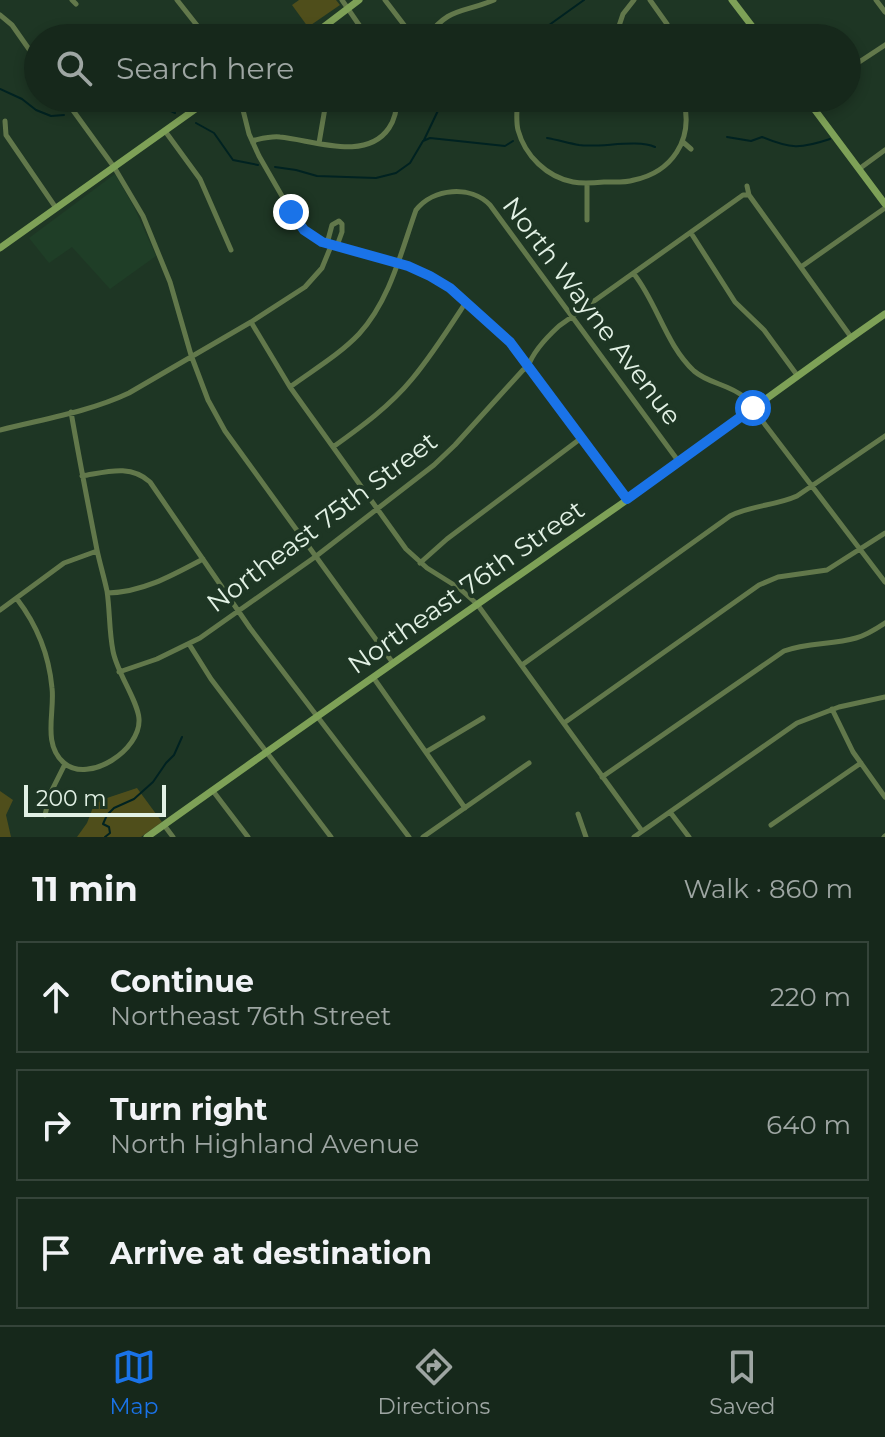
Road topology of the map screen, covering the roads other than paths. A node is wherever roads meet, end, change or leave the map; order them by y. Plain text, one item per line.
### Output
1 (177, 0) edge
2 (342, 0) edge
3 (359, 0) edge
4 (385, 0) edge
5 (494, 0) edge
6 (634, 0) edge
7 (650, 0) edge
8 (732, 0) edge
9 (876, 0) edge
10 (349, 9) junction
11 (885, 12) edge
12 (0, 15) edge
13 (196, 24) edge
14 (328, 24) edge
15 (359, 24) edge
16 (403, 24) edge
17 (438, 24) edge
18 (619, 24) edge
19 (667, 24) dead end
20 (750, 24) edge
21 (24, 42) edge
22 (885, 45) edge
23 (861, 61) edge
24 (74, 112) edge
25 (191, 112) edge
26 (244, 112) edge
27 (324, 112) edge
28 (395, 112) edge
29 (517, 112) edge
30 (685, 112) edge
31 (817, 112) edge
32 (5, 121) dead end
33 (165, 131) junction
34 (683, 142) junction
35 (253, 143) junction
36 (319, 143) junction
37 (691, 149) dead end
38 (885, 150) edge
39 (114, 167) junction
40 (859, 169) junction
41 (587, 183) junction
42 (747, 186) dead end
43 (749, 195) junction
44 (885, 206) edge
45 (56, 208) junction
46 (587, 220) dead end
47 (691, 233) junction
48 (331, 246) junction
49 (0, 248) edge
50 (231, 250) dead end
51 (397, 262) junction
52 (800, 267) junction
53 (634, 274) junction
54 (466, 302) junction
55 (885, 314) edge
56 (572, 316) junction
57 (251, 322) junction
58 (851, 337) junction
59 (191, 355) junction
60 (528, 367) junction
61 (797, 375) junction
62 (290, 387) junction
63 (753, 408) junction
64 (71, 412) junction
65 (0, 430) edge
66 (885, 436) edge
67 (580, 439) junction
68 (332, 448) junction
69 (679, 462) junction
70 (82, 476) junction
71 (813, 486) junction
72 (627, 499) junction
73 (377, 510) junction
74 (885, 533) edge
75 (859, 548) junction
76 (97, 551) junction
77 (315, 557) junction
78 (203, 559) junction
79 (420, 563) junction
80 (885, 582) edge
81 (107, 593) junction
82 (17, 599) junction
83 (477, 604) junction
84 (0, 610) edge
85 (239, 612) junction
86 (885, 623) edge
87 (189, 644) junction
88 (393, 663) junction
89 (522, 665) junction
90 (119, 672) junction
91 (373, 677) junction
92 (885, 697) edge
93 (832, 709) junction
94 (317, 715) junction
95 (483, 718) dead end
96 (564, 723) junction
97 (267, 752) junction
98 (426, 752) junction
99 (63, 762) junction
100 (529, 763) dead end
101 (861, 763) junction
102 (602, 777) junction
103 (212, 790) junction
104 (885, 797) edge
105 (465, 808) junction
106 (670, 812) junction
107 (578, 814) dead end
108 (45, 815) dead end
109 (164, 825) junction
110 (771, 825) dead end
111 (642, 831) junction
112 (147, 837) edge
113 (173, 837) edge
114 (248, 837) edge
115 (331, 837) edge
116 (409, 837) edge
117 (423, 837) edge
118 (586, 837) edge
119 (634, 837) edge
120 (689, 837) edge

1 - 13 street
2 - 10 street
3 - 10 street
4 - 16 street
5 - 17 street
6 - 18 street
7 - 19 street
8 - 20 street
9 - 11 street
10 - 14 street
10 - 15 street
12 - 21 street
22 - 23 street
24 - 39 street
25 - 33 street
26 - 35 street
27 - 36 street
28 - 36 street
29 - 41 street
30 - 34 street
31 - 40 street
32 - 45 street
33 - 39 street
33 - 50 street
34 - 37 street
34 - 41 street
35 - 36 street
35 - 48 street
38 - 40 street
39 - 45 street
39 - 59 street
40 - 44 street
41 - 46 street
42 - 43 street
43 - 47 street, Northeast 75th Street
43 - 52 street
44 - 52 street
45 - 49 street
47 - 53 street, Northeast 75th Street
47 - 61 street
48 - 51 street
48 - 57 street
51 - 54 street
51 - 56 street, North Wayne Avenue
51 - 62 street
52 - 58 street
53 - 56 street, Northeast 75th Street
53 - 63 street
54 - 60 street
54 - 68 street
55 - 58 street, Northeast 76th Street
56 - 60 street, Northeast 75th Street
56 - 69 street, North Wayne Avenue
57 - 59 street
57 - 62 street
58 - 61 street, Northeast 76th Street
59 - 64 street
59 - 77 street
60 - 67 street
60 - 73 street, Northeast 75th Street
61 - 63 street, Northeast 76th Street
62 - 68 street
63 - 69 street, Northeast 76th Street
63 - 71 street
64 - 65 street
64 - 70 street
66 - 71 street
67 - 72 street
67 - 79 street
68 - 73 street
69 - 72 street, Northeast 76th Street
70 - 76 street
70 - 78 street
71 - 75 street
71 - 89 street
72 - 83 street, Northeast 76th Street
73 - 77 street, Northeast 75th Street
73 - 79 street
74 - 75 street
75 - 80 street
75 - 96 street
76 - 81 street
76 - 82 street
77 - 85 street, Northeast 75th Street
77 - 88 street
78 - 81 street
78 - 85 street
79 - 83 street
81 - 90 street
82 - 84 street
82 - 99 street
83 - 88 street, Northeast 76th Street
83 - 89 street
85 - 87 street, Northeast 75th Street
85 - 94 street
86 - 102 street
87 - 90 street, Northeast 75th Street
87 - 97 street
88 - 91 street, Northeast 76th Street
89 - 96 street
90 - 99 street
91 - 94 street, Northeast 76th Street
91 - 98 street
92 - 93 street
93 - 101 street
93 - 106 street
94 - 97 street, Northeast 76th Street
94 - 116 street
95 - 98 street
96 - 102 street
97 - 103 street, Northeast 76th Street
97 - 115 street
98 - 105 street
99 - 108 street
100 - 105 street
101 - 104 street
101 - 110 street
102 - 111 street
103 - 109 street, Northeast 76th Street
103 - 114 street
105 - 117 street
106 - 111 street
106 - 120 street
107 - 118 street
109 - 112 street, Northeast 76th Street
109 - 113 street
111 - 119 street

